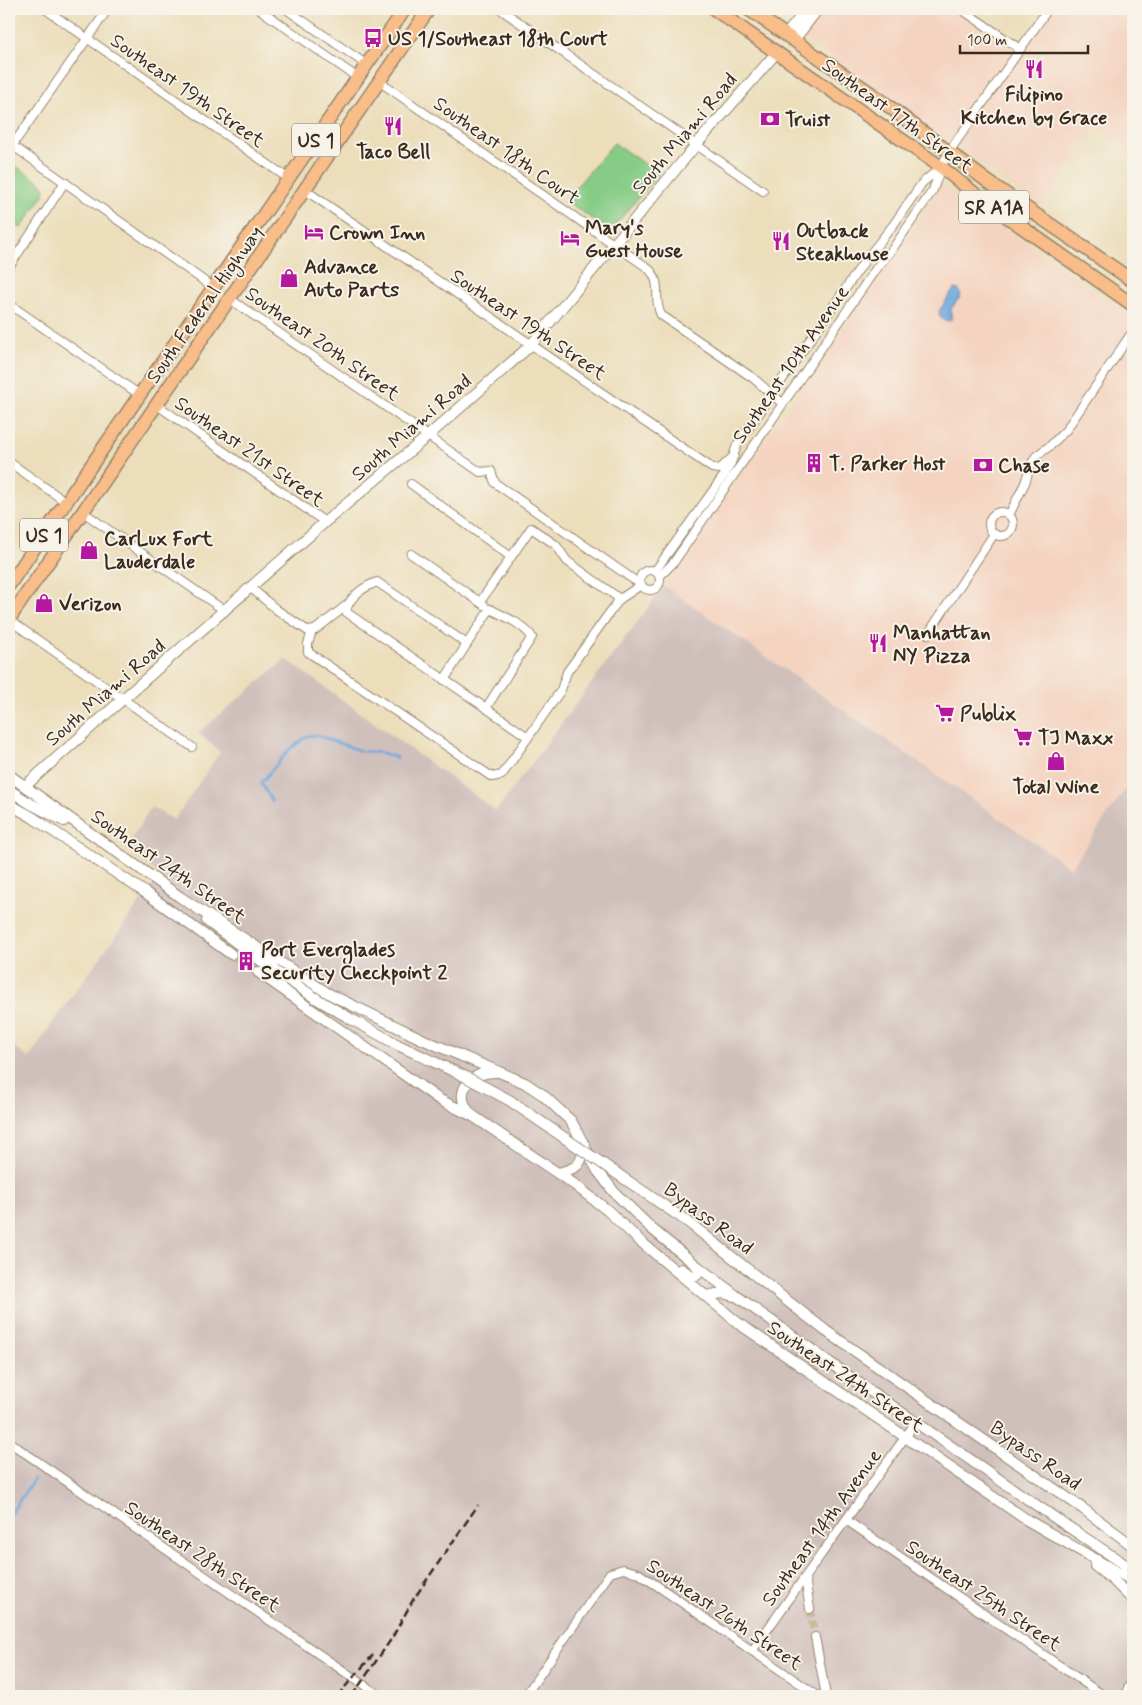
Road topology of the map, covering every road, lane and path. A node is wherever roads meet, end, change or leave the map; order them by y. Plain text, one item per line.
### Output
1 (45, 9) edge
2 (108, 9) edge
3 (259, 9) edge
4 (286, 9) edge
5 (405, 9) edge
6 (429, 9) edge
7 (500, 9) edge
8 (714, 9) edge
9 (748, 9) edge
10 (807, 9) edge
11 (818, 9) edge
12 (961, 9) edge
13 (1048, 9) edge
14 (790, 38) junction
15 (87, 39) junction
16 (379, 48) junction
17 (1020, 49) junction
18 (777, 52) junction
19 (812, 53) junction
20 (367, 65) junction
21 (358, 78) junction
22 (380, 82) junction
23 (366, 101) junction
24 (11, 145) edge
25 (696, 145) junction
26 (949, 152) junction
27 (941, 167) junction
28 (289, 179) junction
29 (65, 182) junction
30 (305, 190) junction
31 (763, 191) dead end
32 (614, 244) junction
33 (230, 264) junction
34 (9, 267) edge
35 (1133, 281) edge
36 (214, 288) junction
37 (230, 299) junction
38 (9, 304) edge
39 (1133, 305) edge
40 (217, 317) junction
41 (1133, 331) edge
42 (807, 344) junction
43 (530, 345) junction
44 (818, 352) junction
45 (140, 395) junction
46 (772, 395) junction
47 (782, 404) junction
48 (157, 405) junction
49 (428, 436) junction
50 (734, 456) junction
51 (9, 462) edge
52 (78, 484) junction
53 (411, 484) dead end
54 (66, 502) junction
55 (82, 512) junction
56 (1009, 515) junction
57 (325, 522) junction
58 (70, 530) junction
59 (994, 534) junction
60 (411, 554) dead end
61 (511, 557) junction
62 (658, 573) junction
63 (641, 584) junction
64 (9, 586) edge
65 (251, 588) junction
66 (620, 599) junction
67 (480, 602) junction
68 (347, 605) junction
69 (490, 609) junction
70 (225, 611) junction
71 (9, 620) edge
72 (312, 631) junction
73 (928, 634) dead end
74 (467, 644) junction
75 (444, 680) junction
76 (122, 699) junction
77 (486, 708) junction
78 (528, 737) junction
79 (192, 747) dead end
80 (9, 775) edge
81 (25, 786) junction
82 (9, 790) edge
83 (9, 804) edge
84 (94, 836) junction
85 (113, 850) junction
86 (110, 869) junction
87 (143, 891) junction
88 (180, 897) junction
89 (244, 950) junction
90 (231, 954) tunnel mouth
91 (258, 972) tunnel mouth
92 (500, 1072) junction
93 (473, 1116) junction
94 (585, 1145) junction
95 (558, 1173) junction
96 (669, 1265) junction
97 (697, 1266) junction
98 (706, 1296) junction
99 (738, 1297) junction
100 (847, 1375) junction
101 (836, 1390) junction
102 (916, 1422) junction
103 (905, 1437) junction
104 (9, 1442) edge
105 (995, 1475) junction
106 (984, 1491) junction
107 (846, 1520) junction
108 (1064, 1542) junction
109 (1133, 1546) edge
110 (1133, 1570) edge
111 (805, 1578) junction
112 (1133, 1581) edge
113 (1133, 1600) edge
114 (810, 1609) tunnel mouth
115 (816, 1637) tunnel mouth
116 (752, 1651) junction
117 (1133, 1680) edge
118 (1133, 1690) edge
119 (380, 1696) edge
120 (525, 1696) edge
121 (818, 1696) edge
122 (826, 1696) edge
123 (1104, 1696) edge
124 (1127, 1696) edge

1 - 15 street, Southeast 19th Street
2 - 15 street
3 - 21 street
4 - 20 street
5 - 16 main road, South Federal Highway / US 1
6 - 22 main road, South Federal Highway / US 1
7 - 25 street
8 - 18 main road, Southeast 17th Street / SR A1A
9 - 14 main road, Southeast 17th Street / SR A1A
10 - 14 street
11 - 14 street
12 - 17 street
13 - 17 street, Southeast 10th Avenue
14 - 19 main road, Southeast 17th Street / SR A1A
15 - 24 street
15 - 28 street, Southeast 19th Street
16 - 20 main road, South Federal Highway / US 1
16 - 22 main road
17 - 26 street, Southeast 10th Avenue
18 - 19 main road
18 - 25 street, South Miami Road
18 - 27 main road, Southeast 17th Street / SR A1A
19 - 26 main road, Southeast 17th Street / SR A1A
20 - 21 main road, South Federal Highway / US 1
20 - 23 main road
21 - 28 main road, South Federal Highway / US 1
22 - 23 main road, South Federal Highway / US 1
22 - 32 street, Southeast 18th Court
23 - 30 main road, South Federal Highway / US 1
24 - 29 street, Southeast 20th Street
25 - 31 street
25 - 32 street, South Miami Road
26 - 27 street, Southeast 10th Avenue
26 - 35 main road, Southeast 17th Street / SR A1A
27 - 39 main road, Southeast 17th Street / SR A1A
27 - 42 street, Southeast 10th Avenue
27 - 44 street, Southeast 10th Avenue
28 - 33 main road, South Federal Highway / US 1
29 - 34 street
29 - 36 street, Southeast 20th Street
30 - 37 main road, South Federal Highway / US 1
30 - 43 street, Southeast 19th Street
32 - 43 street, South Miami Road
32 - 46 street, Southeast 18th Court
33 - 36 main road, South Federal Highway / US 1
33 - 37 main road
36 - 40 main road
36 - 45 main road, South Federal Highway / US 1
37 - 40 main road, South Federal Highway / US 1
37 - 49 street, Southeast 20th Street
38 - 45 street
40 - 48 main road, South Federal Highway / US 1
41 - 56 street
42 - 44 street
42 - 46 street, Southeast 10th Avenue
43 - 49 street, South Miami Road
43 - 50 street, Southeast 19th Street
44 - 47 street, Southeast 10th Avenue
45 - 52 main road, South Federal Highway / US 1
46 - 47 street, Southeast 18th Court
46 - 50 street, Southeast 10th Avenue
47 - 62 street, Southeast 10th Avenue
48 - 55 main road, South Federal Highway / US 1
48 - 57 street, Southeast 21st Street
49 - 57 street, South Miami Road
49 - 63 street, Southeast 20th Street
50 - 62 street, Southeast 10th Avenue
51 - 54 street
52 - 54 main road, South Federal Highway / US 1
52 - 55 main road
53 - 61 street
54 - 58 main road
54 - 64 main road, South Federal Highway / US 1
55 - 58 main road, South Federal Highway / US 1
55 - 70 street
56 - 59 street
56 - 59 street
57 - 65 street, South Miami Road
58 - 71 main road, South Federal Highway / US 1
59 - 73 street
60 - 67 street
61 - 66 street
61 - 67 street
62 - 63 street, Southeast 10th Avenue
62 - 63 street, Southeast 10th Avenue
63 - 66 street, Southeast 10th Avenue
65 - 70 street, South Miami Road
65 - 72 street
66 - 78 street, Southeast 10th Avenue
67 - 69 street
68 - 72 street
68 - 74 street
68 - 75 street
69 - 74 street
69 - 77 street
70 - 76 street, South Miami Road
71 - 76 street
72 - 78 street, Southeast 10th Avenue
74 - 75 street
75 - 77 street
76 - 79 street
76 - 81 street, South Miami Road
77 - 78 street
80 - 81 street, Southeast 24th Street
81 - 84 street, Southeast 24th Street
82 - 84 street
83 - 86 street, Southeast 24th Street
84 - 85 street, Southeast 24th Street
85 - 86 street
85 - 88 street, Southeast 24th Street
86 - 87 street, Southeast 24th Street
87 - 89 street, Bypass Road
87 - 90 street, Southeast 24th Street
88 - 89 street, Bypass Road
88 - 92 street, Southeast 24th Street
89 - 109 street, Bypass Road, bridge
91 - 93 street, Southeast 24th Street
92 - 93 street
92 - 94 street, Southeast 24th Street
93 - 95 street, Southeast 24th Street
94 - 95 street
94 - 97 street, Southeast 24th Street
95 - 96 street, Southeast 24th Street
96 - 97 street
96 - 98 street, Southeast 24th Street
97 - 99 street, Southeast 24th Street
98 - 99 street
98 - 101 street, Southeast 24th Street
99 - 100 street, Southeast 24th Street
100 - 101 street
100 - 102 street, Southeast 24th Street
101 - 103 street, Southeast 24th Street
102 - 103 street, Southeast 14th Avenue
102 - 105 street, Southeast 24th Street
103 - 106 street, Southeast 24th Street
103 - 107 street, Southeast 14th Avenue
104 - 119 street, Southeast 28th Street
105 - 106 street
105 - 110 street, Southeast 24th Street
106 - 108 street, Southeast 24th Street
107 - 111 street, Southeast 14th Avenue
107 - 123 street, Southeast 25th Street
108 - 112 street, Southeast 24th Street
108 - 113 street
111 - 114 street
111 - 116 street, Southeast 14th Avenue
115 - 122 street
116 - 120 street, Southeast 26th Street
116 - 121 street, Southeast 26th Street
117 - 124 street
118 - 124 street

